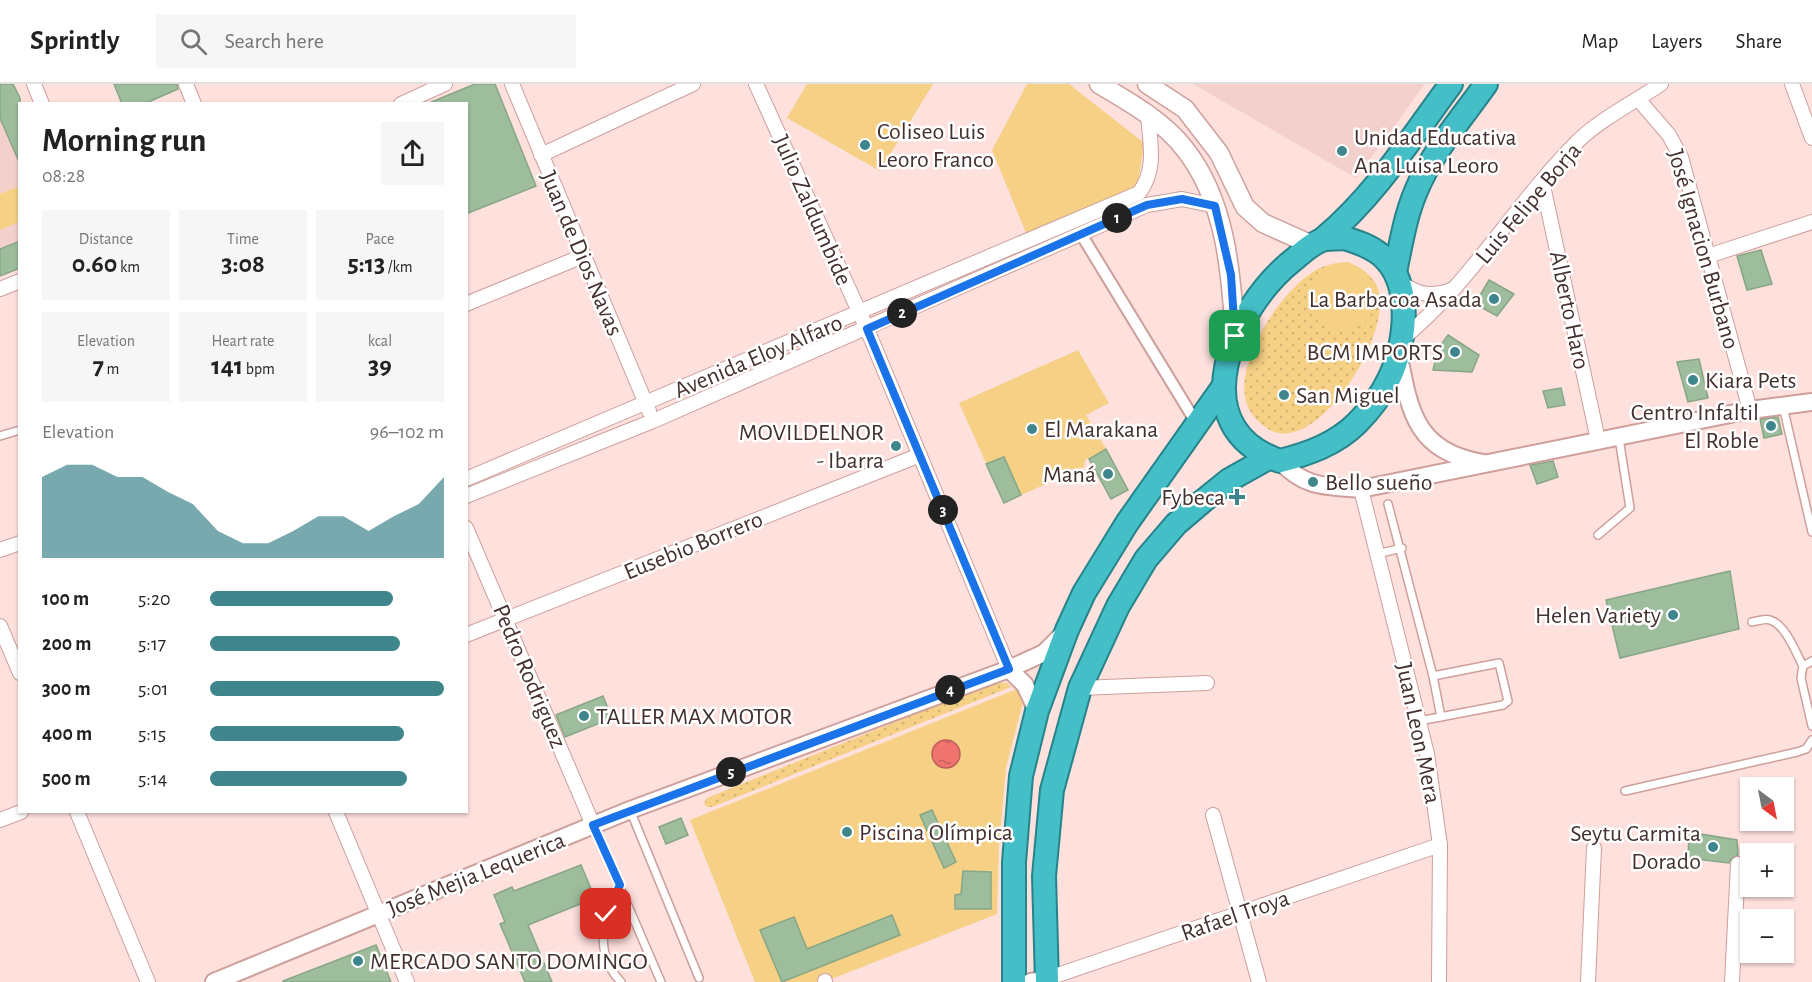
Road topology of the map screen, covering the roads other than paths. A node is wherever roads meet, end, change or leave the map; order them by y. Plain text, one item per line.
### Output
1 (34, 84) edge
2 (186, 84) edge
3 (445, 84) edge
4 (512, 84) edge
5 (693, 84) edge
6 (756, 84) edge
7 (1099, 84) edge
8 (1147, 84) edge
9 (1451, 84) edge
10 (1486, 84) edge
11 (1661, 84) edge
12 (1792, 84) edge
13 (1638, 99) junction
14 (41, 102) edge
15 (193, 102) edge
16 (405, 102) edge
17 (1148, 114) junction
18 (1812, 138) edge
19 (542, 155) junction
20 (1542, 181) junction
21 (1215, 206) junction
22 (1812, 222) edge
23 (1081, 234) junction
24 (1317, 242) junction
25 (584, 256) junction
26 (1708, 256) junction
27 (1397, 277) junction
28 (18, 282) edge
29 (1458, 287) junction
30 (0, 289) edge
31 (468, 303) edge
32 (859, 313) junction
33 (867, 329) junction
34 (1235, 336) junction
35 (1400, 347) junction
36 (1223, 387) junction
37 (1812, 402) edge
38 (646, 404) junction
39 (1782, 404) junction
40 (1750, 410) junction
41 (653, 421) junction
42 (1197, 424) junction
43 (18, 431) edge
44 (0, 436) edge
45 (1618, 436) junction
46 (1598, 440) junction
47 (920, 455) junction
48 (1275, 459) junction
49 (1490, 464) junction
50 (468, 478) edge
51 (1361, 489) junction
52 (468, 495) edge
53 (1388, 504) dead end
54 (1812, 532) edge
55 (468, 533) edge
56 (1598, 535) dead end
57 (18, 544) edge
58 (1402, 548) junction
59 (0, 550) edge
60 (1377, 554) junction
61 (506, 620) junction
62 (1752, 622) dead end
63 (0, 626) edge
64 (1067, 630) junction
65 (468, 634) edge
66 (1812, 661) edge
67 (1803, 666) junction
68 (18, 668) edge
69 (1009, 669) junction
70 (1433, 676) junction
71 (1207, 683) dead end
72 (1080, 688) junction
73 (1037, 711) junction
74 (1441, 717) junction
75 (1419, 721) junction
76 (1812, 726) edge
77 (1812, 740) edge
78 (1625, 791) dead end
79 (630, 810) junction
80 (18, 813) edge
81 (76, 813) edge
82 (336, 813) edge
83 (1213, 815) dead end
84 (0, 820) edge
85 (593, 825) junction
86 (1440, 845) junction
87 (1594, 848) dead end
88 (1738, 864) dead end
89 (620, 885) junction
90 (379, 914) junction
91 (1238, 915) junction
92 (699, 978) dead end
93 (1041, 981) edge
94 (148, 982) edge
95 (214, 982) edge
96 (407, 982) edge
97 (621, 982) edge
98 (661, 982) edge
99 (1014, 982) edge
100 (1258, 982) edge
101 (1439, 982) edge
102 (1588, 982) edge
103 (1732, 982) edge

1 - 14 street
2 - 15 street
3 - 16 street
4 - 19 street, Juan de Dios Navas
5 - 19 street
6 - 32 street, Julio Zaldumbide
7 - 17 main road
8 - 24 main road
9 - 24 highway
10 - 27 highway
11 - 13 street, Luis Felipe Borja
12 - 18 street
13 - 20 street, Luis Felipe Borja
13 - 26 street, José Ignacion Burbano
17 - 21 main road
17 - 32 street, Avenida Eloy Alfaro
19 - 25 street, Juan de Dios Navas
20 - 29 street, Luis Felipe Borja
20 - 46 street, Alberto Haro
21 - 23 street, Avenida Eloy Alfaro
21 - 34 main road
22 - 26 street
23 - 33 street, Avenida Eloy Alfaro
23 - 42 street
24 - 27 highway
24 - 34 highway
25 - 31 street
25 - 38 street, Juan de Dios Navas
26 - 40 street, José Ignacion Burbano
27 - 29 street, Luis Felipe Borja
27 - 35 highway
28 - 30 street
29 - 35 street, Luis Felipe Borja
32 - 33 street, Julio Zaldumbide
32 - 38 street, Avenida Eloy Alfaro
33 - 41 street, Avenida Eloy Alfaro
33 - 47 street, Julio Zaldumbide
34 - 36 highway
35 - 48 highway
35 - 49 street
36 - 42 highway
36 - 48 highway
37 - 39 street
38 - 41 street, Juan de Dios Navas
38 - 50 street, Avenida Eloy Alfaro
39 - 40 street
39 - 54 lane
40 - 45 street
41 - 52 street, Avenida Eloy Alfaro
42 - 64 highway
43 - 44 lane
45 - 46 street
45 - 56 lane
46 - 49 street
47 - 61 street, Eusebio Borrero
47 - 69 street, Julio Zaldumbide
48 - 51 street
48 - 72 highway
49 - 51 street
51 - 60 street, Juan Leon Mera
53 - 58 lane
55 - 61 street, Pedro Rodriguez
57 - 59 street
58 - 60 lane
58 - 70 lane
60 - 75 street, Juan Leon Mera
61 - 65 street, Eusebio Borrero
61 - 85 street, Pedro Rodriguez
62 - 67 lane
63 - 68 street
64 - 69 street, José Mejia Lequerica
64 - 73 highway
66 - 67 lane
67 - 76 lane
69 - 73 street
69 - 79 street, José Mejia Lequerica
70 - 74 lane
70 - 74 lane
71 - 72 street
72 - 93 highway
73 - 99 highway
74 - 75 lane
75 - 86 street, Juan Leon Mera
77 - 78 lane
79 - 85 street, José Mejia Lequerica
79 - 92 lane
80 - 84 street
81 - 94 street
82 - 90 street
83 - 91 street
85 - 89 lane
85 - 90 street, José Mejia Lequerica
86 - 91 street, Rafael Troya
86 - 101 street, Juan Leon Mera
87 - 102 street
88 - 103 street
89 - 97 lane
89 - 98 lane
90 - 95 street, José Mejia Lequerica
90 - 96 street
91 - 93 street, Rafael Troya
91 - 100 street

